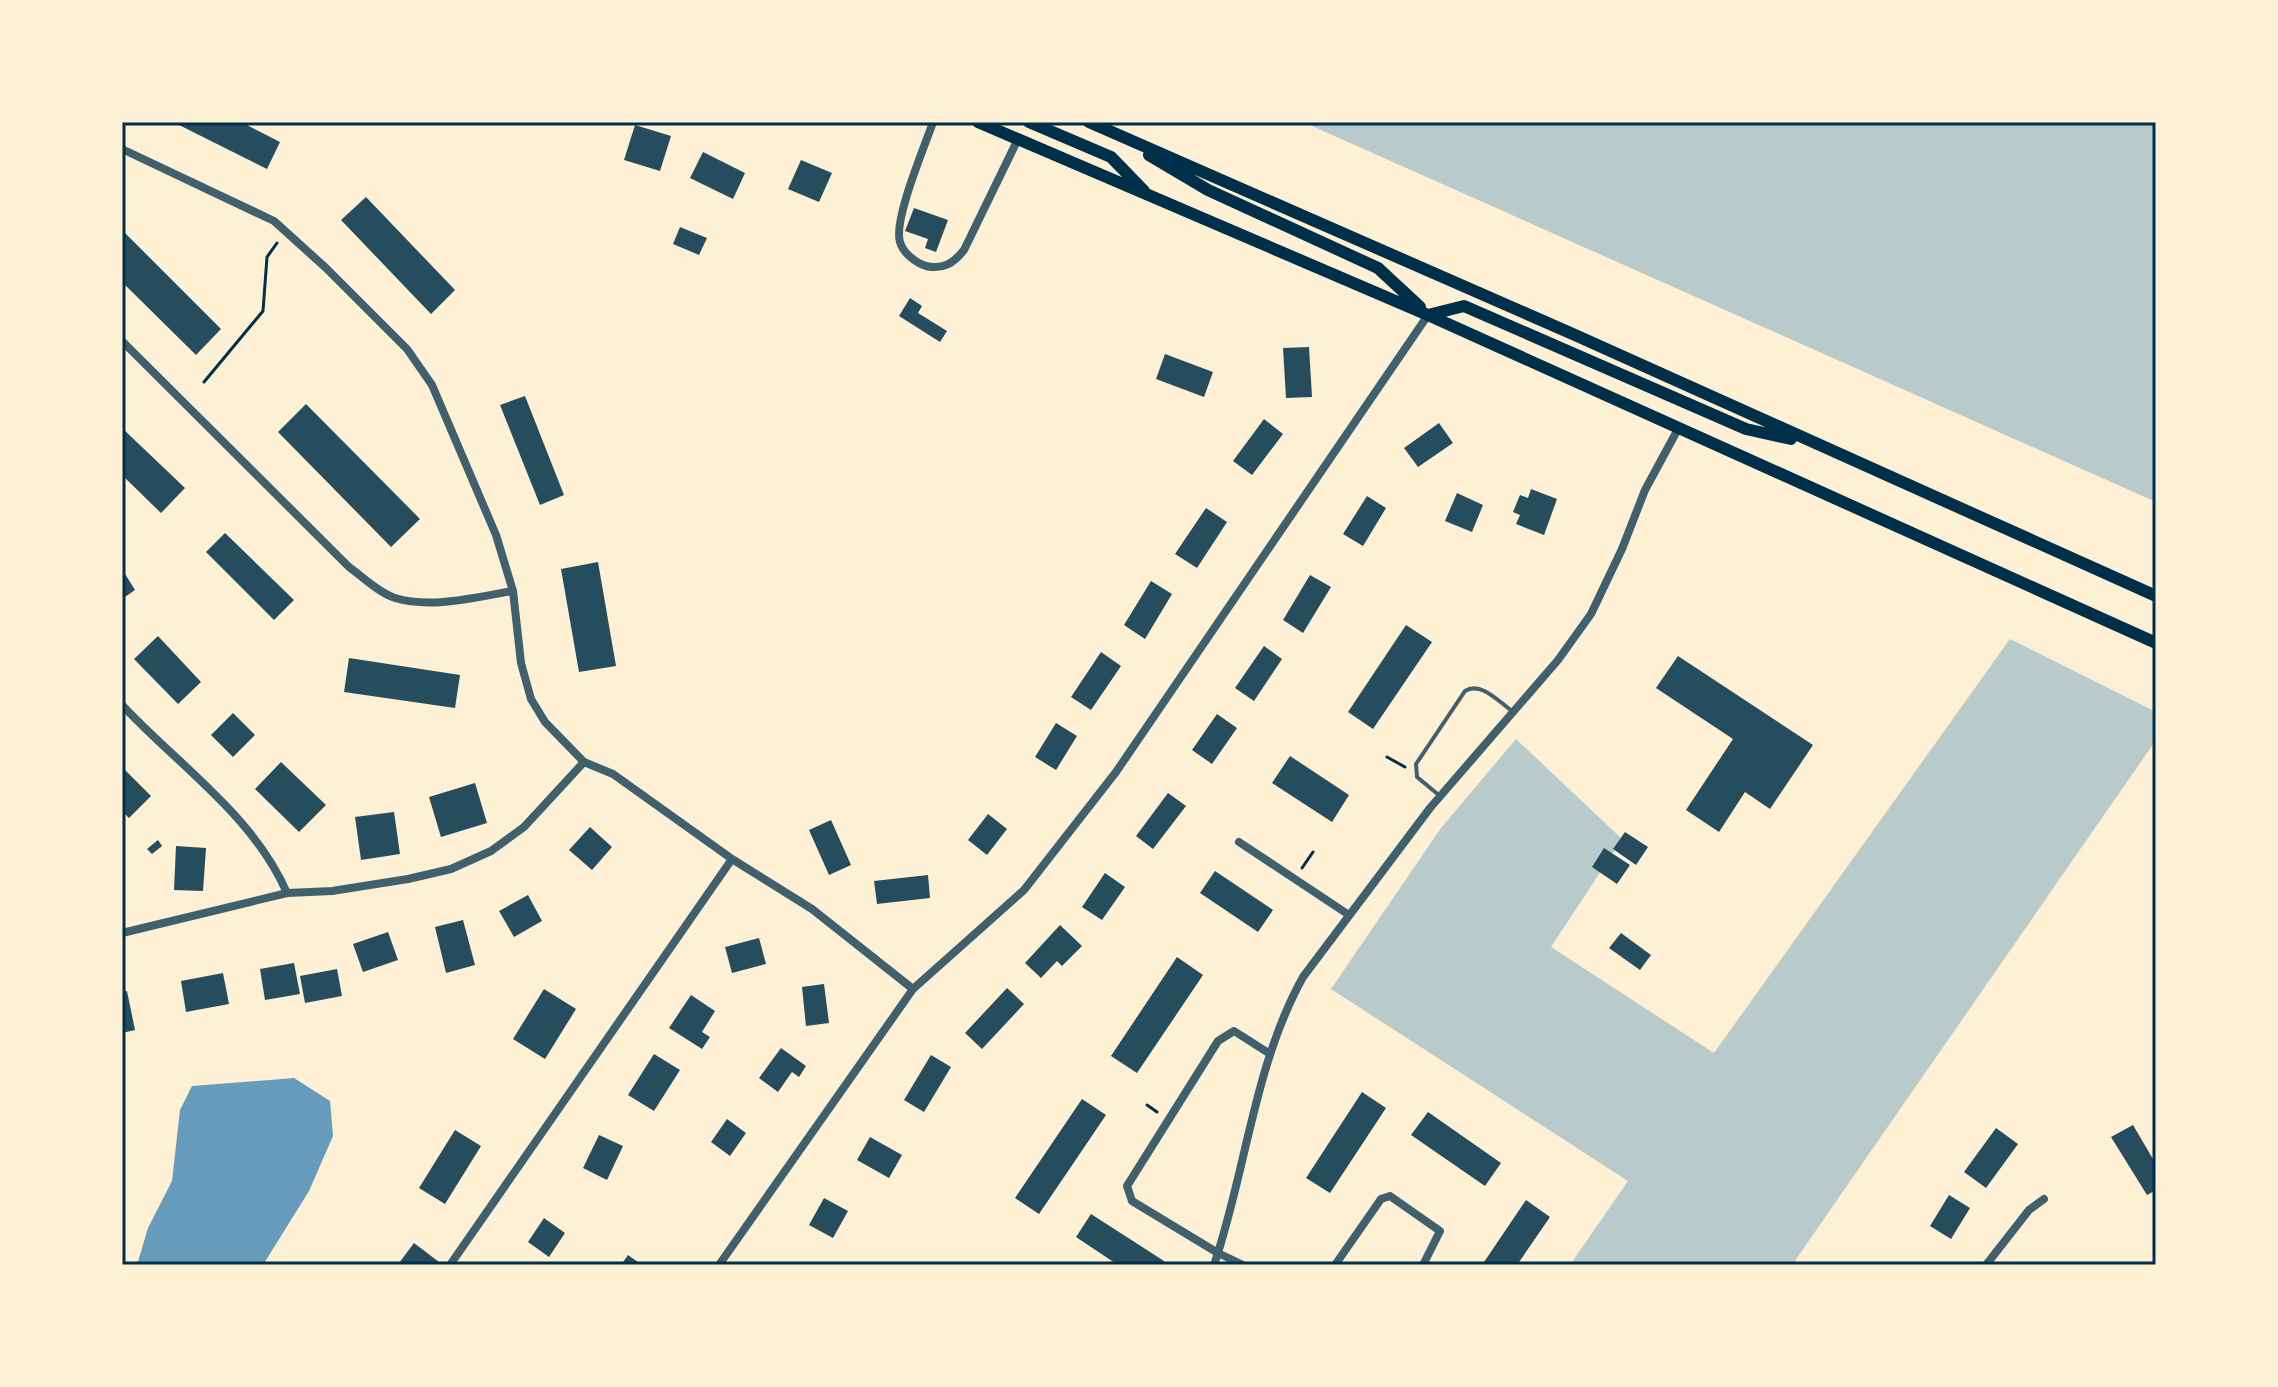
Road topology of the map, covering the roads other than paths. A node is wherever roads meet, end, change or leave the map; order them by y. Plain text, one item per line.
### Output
1 (933, 122) edge
2 (978, 122) edge
3 (1029, 122) edge
4 (1096, 124) edge
5 (1018, 139) junction
6 (122, 149) edge
7 (1149, 195) junction
8 (1428, 315) junction
9 (122, 341) edge
10 (1678, 429) junction
11 (1817, 445) junction
12 (513, 591) junction
13 (2156, 596) edge
14 (2156, 643) edge
15 (122, 705) edge
16 (1512, 711) junction
17 (584, 762) junction
18 (1440, 796) junction
19 (1239, 842) dead end
20 (732, 859) junction
21 (287, 893) junction
22 (1349, 915) junction
23 (122, 933) edge
24 (913, 989) junction
25 (1270, 1054) junction
26 (2044, 1199) dead end
27 (1218, 1253) junction
28 (450, 1265) edge
29 (719, 1265) edge
30 (1214, 1265) edge
31 (1243, 1265) edge
32 (1335, 1265) edge
33 (1423, 1265) edge
34 (1986, 1265) edge

1 - 5 street
2 - 5 highway
3 - 7 highway
4 - 8 highway
4 - 11 highway
5 - 7 highway
6 - 12 street
7 - 8 highway
8 - 10 highway
8 - 11 highway
8 - 24 street
9 - 12 street
10 - 14 highway
10 - 16 street
11 - 13 highway
12 - 17 street
15 - 21 street
16 - 18 street
16 - 18 lane
17 - 20 street
17 - 21 street
18 - 22 street
19 - 22 street
20 - 24 street
20 - 28 street
21 - 23 street
22 - 25 street
24 - 29 street
25 - 27 street
25 - 27 street
26 - 34 street
27 - 30 street
27 - 31 street
32 - 33 street

